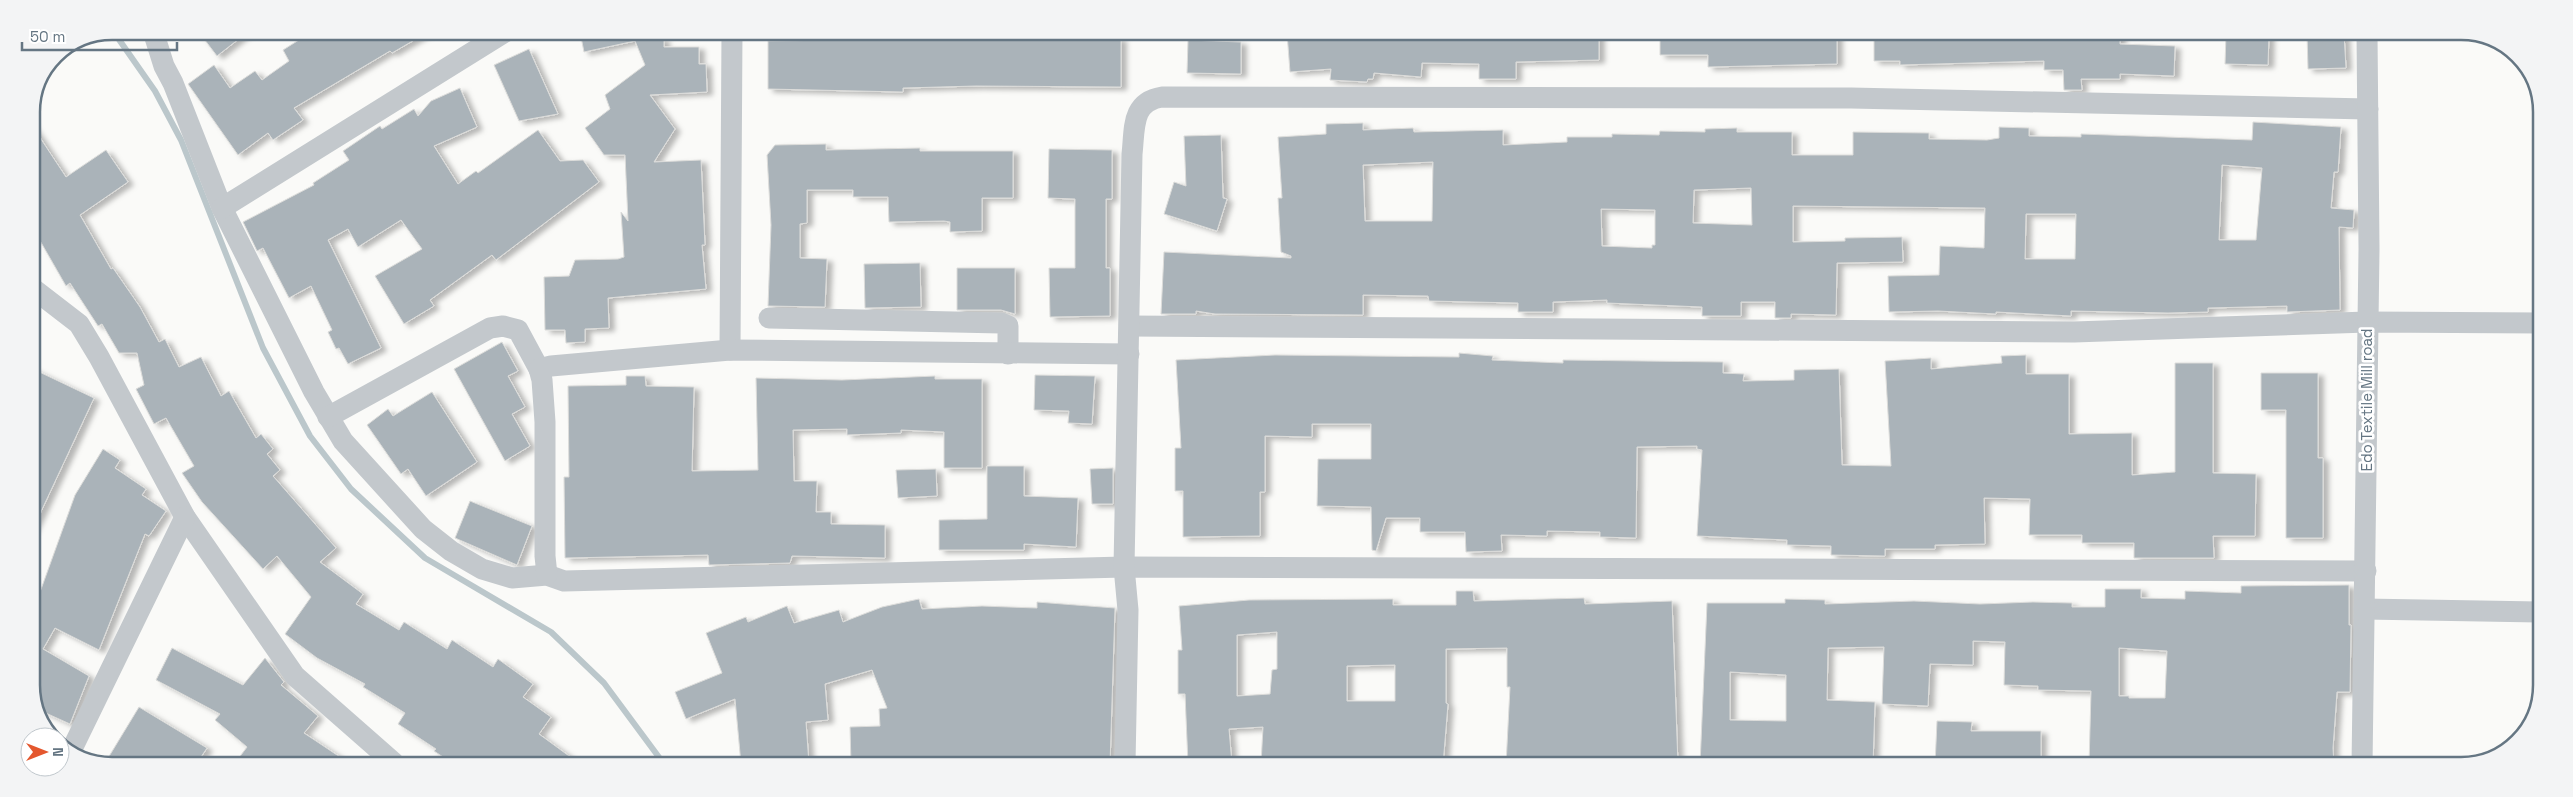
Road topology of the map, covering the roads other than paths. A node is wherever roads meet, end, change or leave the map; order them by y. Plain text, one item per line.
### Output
1 (156, 40) edge
2 (492, 40) edge
3 (732, 40) edge
4 (2367, 40) edge
5 (2368, 109) junction
6 (222, 208) junction
7 (40, 296) edge
8 (769, 318) dead end
9 (2367, 322) junction
10 (2533, 323) edge
11 (1130, 326) junction
12 (730, 350) junction
13 (1008, 354) junction
14 (1129, 354) junction
15 (539, 369) junction
16 (328, 417) junction
17 (185, 517) junction
18 (1124, 567) junction
19 (2366, 570) junction
20 (547, 575) junction
21 (2364, 609) junction
22 (2533, 612) edge
23 (73, 746) edge
24 (387, 757) edge
25 (1125, 757) edge
26 (2362, 757) edge

1 - 6 street
2 - 6 street
3 - 12 street
4 - 5 street, Edo Textile Mill road
5 - 9 street, Edo Textile Mill road
5 - 11 street
6 - 16 street
7 - 17 street
8 - 13 street
9 - 10 street
9 - 11 street
9 - 19 street, Edo Textile Mill road
11 - 14 street
12 - 13 street
12 - 15 street
13 - 14 street
14 - 18 street
15 - 16 street
15 - 20 street
16 - 20 street
17 - 23 street
17 - 24 street
18 - 19 street
18 - 20 street
18 - 25 street
19 - 21 street, Edo Textile Mill road
21 - 22 street
21 - 26 street, Edo Textile Mill road

